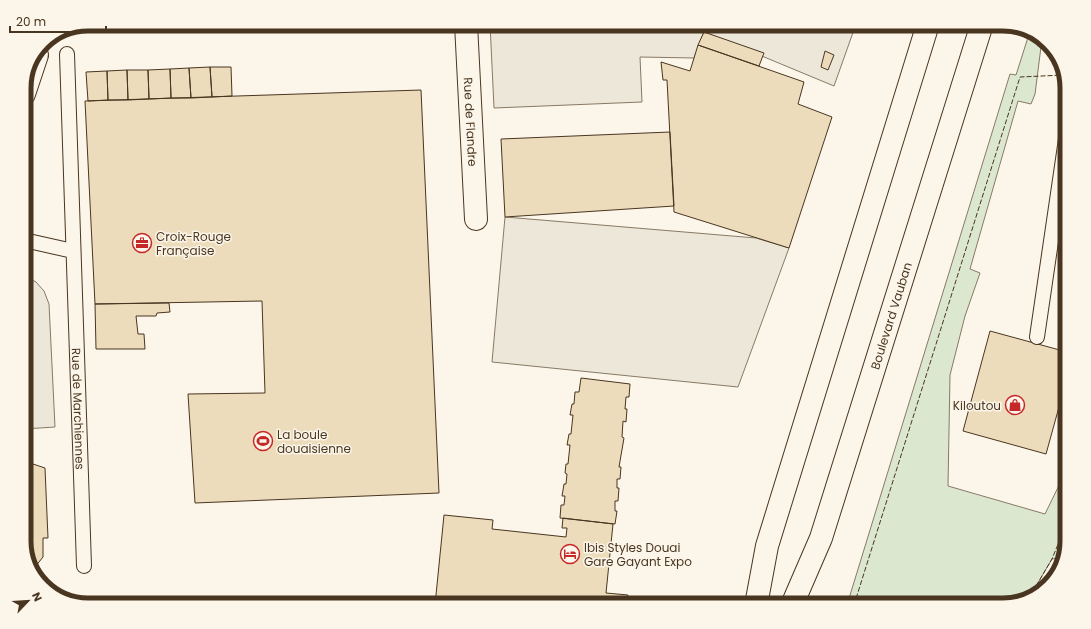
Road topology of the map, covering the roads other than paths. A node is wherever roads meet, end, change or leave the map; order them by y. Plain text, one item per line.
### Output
1 (466, 31) edge
2 (926, 31) edge
3 (980, 31) edge
4 (67, 54) dead end
5 (1060, 181) edge
6 (476, 219) dead end
7 (31, 242) edge
8 (74, 251) junction
9 (1038, 337) dead end
10 (84, 566) dead end
11 (757, 598) edge
12 (795, 598) edge

1 - 6 main road, Rue de Flandre
2 - 11 main road
3 - 12 main road, Boulevard Vauban
4 - 8 lane, Rue de Marchiennes
5 - 9 lane
7 - 8 lane
8 - 10 lane, Rue de Marchiennes

